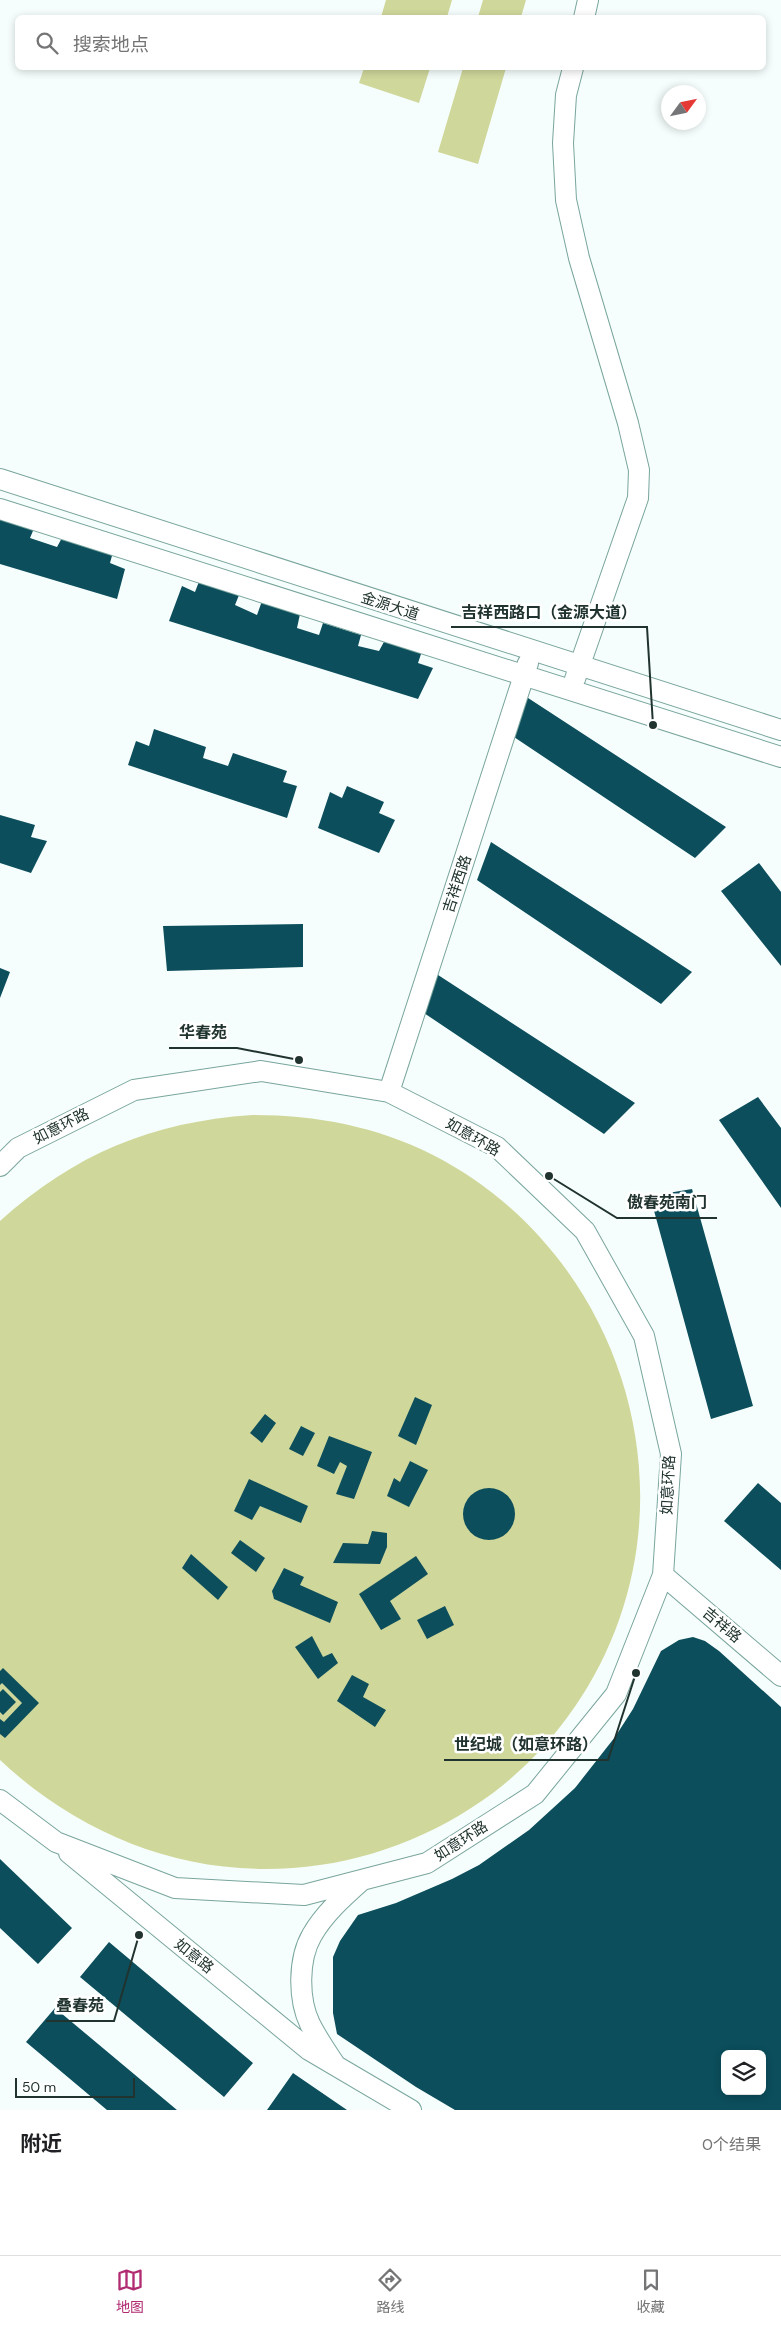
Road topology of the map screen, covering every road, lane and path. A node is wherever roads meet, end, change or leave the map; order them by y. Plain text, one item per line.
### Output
1 (588, 0) edge
2 (585, 15) edge
3 (572, 70) edge
4 (0, 480) edge
5 (0, 509) edge
6 (532, 652) junction
7 (579, 667) junction
8 (524, 676) junction
9 (571, 691) junction
10 (781, 730) edge
11 (781, 758) edge
12 (389, 1092) junction
13 (0, 1166) edge
14 (663, 1575) junction
15 (781, 1676) edge
16 (0, 1800) edge
17 (56, 1842) junction
18 (362, 1880) junction
19 (336, 2066) junction
20 (411, 2110) edge

1 - 2 street
3 - 7 street
4 - 6 street, 金源大道
5 - 8 street, 金源大道
6 - 7 street, 金源大道
6 - 8 street, 吉祥西路
7 - 9 street
7 - 10 street, 金源大道
8 - 9 street, 金源大道
8 - 12 street, 吉祥西路
9 - 11 street, 金源大道
12 - 13 street, 如意环路
12 - 14 street, 如意环路
14 - 15 street, 吉祥路
14 - 18 street, 如意环路
16 - 17 street, 如意环路
17 - 18 street, 如意环路
17 - 19 street, 如意路
18 - 19 street, 如意路
19 - 20 street, 如意路

